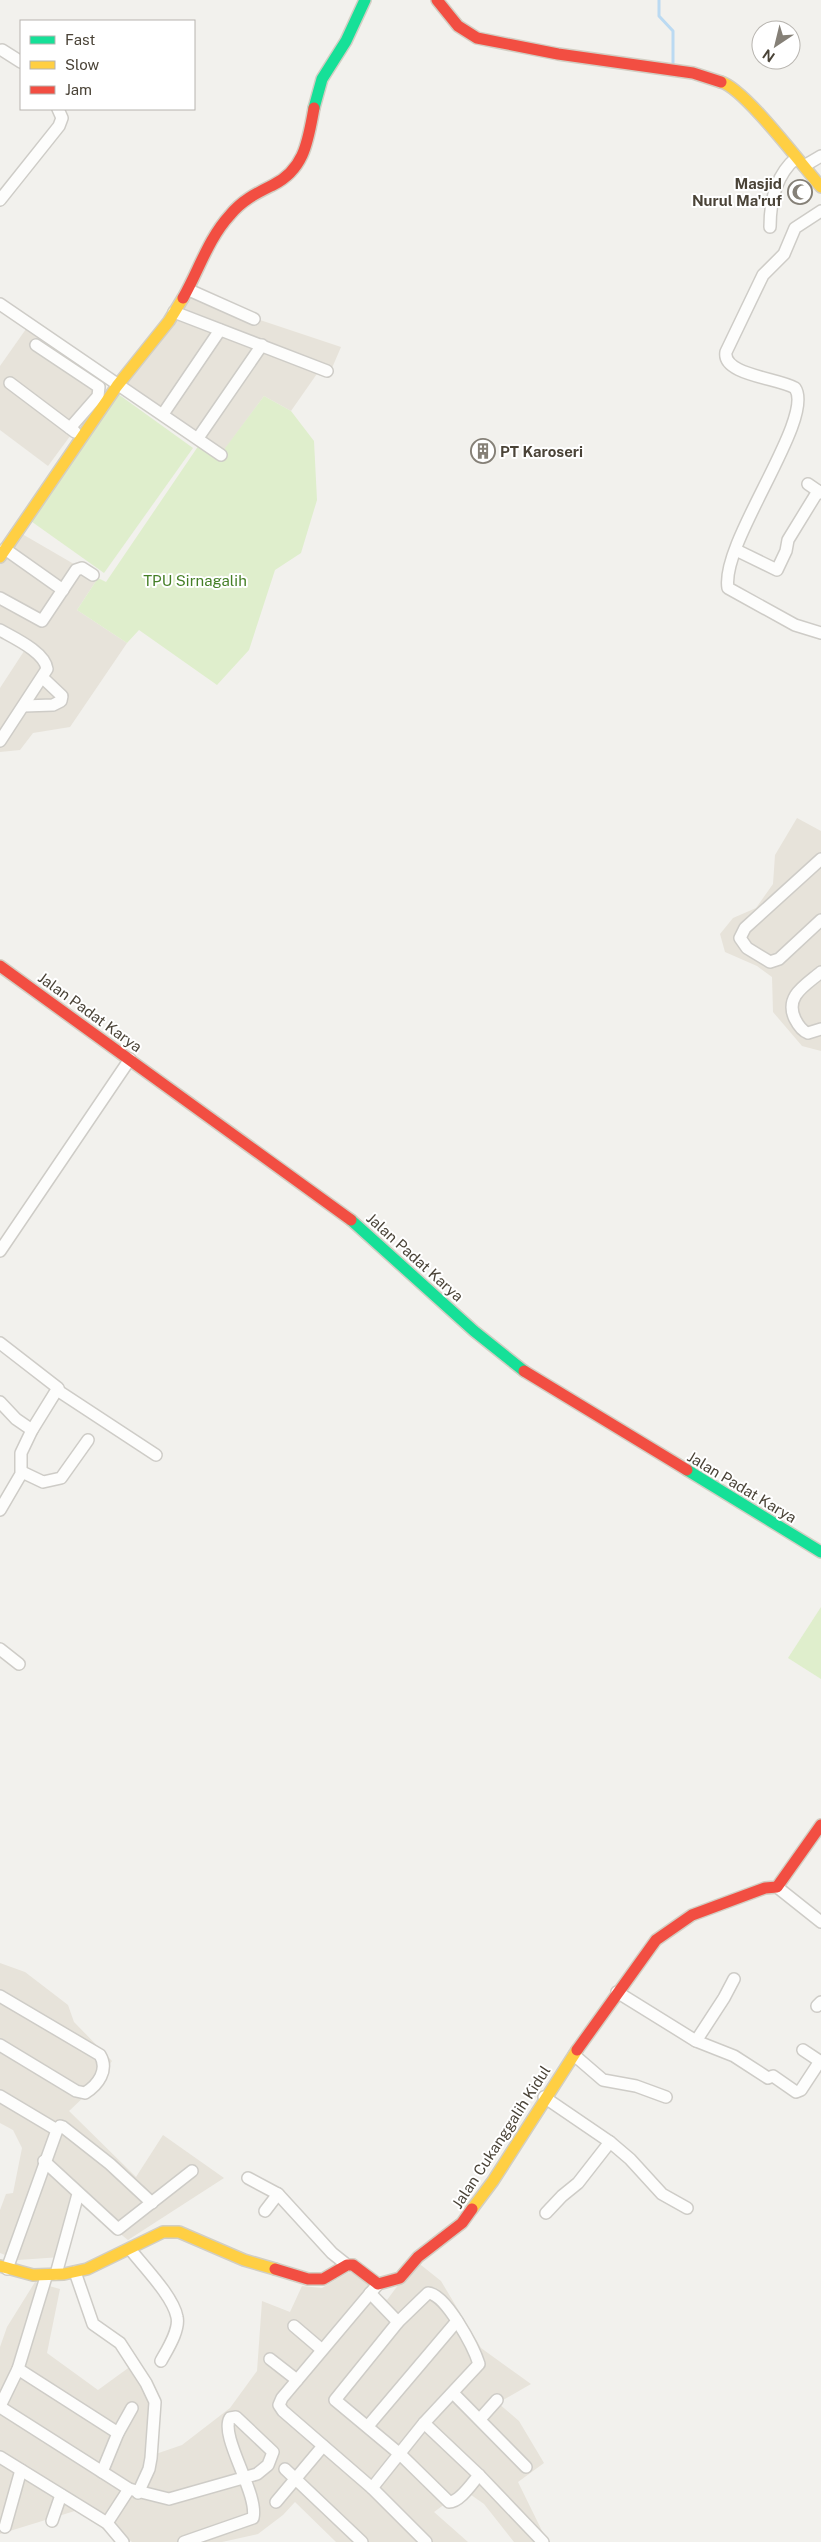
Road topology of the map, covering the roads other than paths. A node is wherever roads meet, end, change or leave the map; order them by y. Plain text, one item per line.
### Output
1 (366, 0) edge
2 (437, 0) edge
3 (2, 50) dead end
4 (20, 61) edge
5 (58, 110) edge
6 (821, 156) edge
7 (800, 162) junction
8 (821, 187) edge
9 (2, 192) edge
10 (821, 211) edge
11 (770, 227) dead end
12 (188, 290) junction
13 (0, 304) edge
14 (174, 312) junction
15 (254, 319) dead end
16 (220, 330) junction
17 (36, 345) dead end
18 (262, 345) junction
19 (327, 371) dead end
20 (10, 383) dead end
21 (118, 385) junction
22 (163, 414) junction
23 (70, 428) junction
24 (82, 438) junction
25 (198, 438) junction
26 (221, 455) dead end
27 (808, 484) dead end
28 (819, 492) edge
29 (736, 550) junction
30 (3, 553) edge
31 (93, 574) dead end
32 (63, 590) junction
33 (0, 598) edge
34 (0, 630) edge
35 (821, 633) edge
36 (43, 678) junction
37 (24, 706) junction
38 (0, 741) edge
39 (821, 859) edge
40 (821, 920) edge
41 (0, 966) edge
42 (821, 972) edge
43 (821, 1029) edge
44 (130, 1060) junction
45 (0, 1251) edge
46 (0, 1343) edge
47 (57, 1390) junction
48 (0, 1402) edge
49 (32, 1430) junction
50 (88, 1440) dead end
51 (156, 1455) dead end
52 (22, 1472) junction
53 (0, 1510) edge
54 (821, 1552) edge
55 (0, 1650) edge
56 (19, 1664) dead end
57 (821, 1826) edge
58 (777, 1887) junction
59 (821, 1922) edge
60 (734, 1979) dead end
61 (617, 1992) junction
62 (0, 1996) edge
63 (696, 2041) junction
64 (0, 2045) edge
65 (802, 2050) dead end
66 (574, 2054) junction
67 (820, 2062) edge
68 (0, 2096) edge
69 (544, 2097) junction
70 (666, 2097) dead end
71 (57, 2130) junction
72 (610, 2142) junction
73 (44, 2161) junction
74 (192, 2171) dead end
75 (248, 2178) dead end
76 (78, 2194) junction
77 (278, 2194) junction
78 (152, 2203) junction
79 (687, 2208) dead end
80 (265, 2210) dead end
81 (546, 2213) dead end
82 (130, 2249) junction
83 (348, 2265) junction
84 (4, 2268) edge
85 (75, 2272) junction
86 (51, 2276) junction
87 (374, 2289) junction
88 (457, 2321) junction
89 (398, 2322) junction
90 (294, 2326) dead end
91 (322, 2349) junction
92 (270, 2359) dead end
93 (161, 2361) dead end
94 (18, 2368) junction
95 (296, 2380) junction
96 (453, 2393) junction
97 (497, 2400) dead end
98 (0, 2407) edge
99 (132, 2408) dead end
100 (480, 2419) junction
101 (424, 2423) junction
102 (368, 2426) junction
103 (118, 2433) junction
104 (323, 2446) junction
105 (401, 2455) junction
106 (0, 2457) edge
107 (526, 2466) dead end
108 (285, 2469) dead end
109 (21, 2470) junction
110 (102, 2472) junction
111 (479, 2475) junction
112 (244, 2478) junction
113 (296, 2478) junction
114 (372, 2488) junction
115 (134, 2491) junction
116 (61, 2495) junction
117 (276, 2502) dead end
118 (52, 2521) dead end
119 (107, 2523) junction
120 (5, 2527) dead end
121 (122, 2542) edge
122 (184, 2542) edge
123 (362, 2542) edge
124 (426, 2542) edge
125 (543, 2542) edge

1 - 12 street
2 - 7 street
3 - 4 street
5 - 9 street
6 - 7 street
7 - 8 street
7 - 11 street
10 - 29 street
12 - 14 street
12 - 15 street
13 - 21 street
14 - 16 street
14 - 21 street
16 - 18 street
16 - 22 street
17 - 23 street
18 - 19 street
18 - 25 street
20 - 23 street
21 - 22 street
21 - 24 street
22 - 25 street
23 - 24 street
24 - 30 street
25 - 26 street
27 - 28 street
28 - 29 street
29 - 35 street
30 - 32 street
31 - 32 street
32 - 33 street
34 - 36 street
36 - 37 street
36 - 37 street
37 - 38 street
39 - 40 street
41 - 44 street, Jalan Padat Karya
42 - 43 street
44 - 45 street
44 - 54 street, Jalan Padat Karya
46 - 47 street
47 - 49 street
47 - 51 street
48 - 49 street
49 - 52 street
50 - 52 street
52 - 53 street
55 - 56 street
57 - 58 street
58 - 59 street
58 - 61 street, Jalan Cukanggalih Kidul
60 - 63 street
61 - 63 street
61 - 66 street, Jalan Cukanggalih Kidul
62 - 64 street
63 - 67 street
65 - 67 street
66 - 69 street, Jalan Cukanggalih Kidul
66 - 70 street
68 - 71 street
69 - 72 street
69 - 87 street, Jalan Cukanggalih Kidul
71 - 73 street
71 - 78 street
72 - 79 street
72 - 81 street
73 - 76 street
73 - 84 street
74 - 78 street
75 - 77 street
76 - 78 street
76 - 86 street
77 - 80 street
77 - 83 street
82 - 83 street
82 - 85 street
82 - 93 street
83 - 87 street
84 - 86 street
85 - 86 street
85 - 115 street
86 - 94 street
87 - 89 street
87 - 91 street
88 - 89 street
88 - 96 street
88 - 102 street
89 - 102 street
90 - 91 street
91 - 95 street
92 - 95 street
94 - 98 street
94 - 103 street
95 - 104 street
96 - 100 street
96 - 101 street
97 - 100 street
98 - 110 street
99 - 103 street
100 - 107 street
101 - 105 street
101 - 111 street
102 - 105 street
103 - 110 street
104 - 113 street
104 - 114 street
105 - 111 street
105 - 114 street
106 - 109 street
108 - 113 street
109 - 116 street
109 - 120 street
110 - 115 street
111 - 125 street
112 - 112 street
112 - 115 street
112 - 122 street
113 - 117 street
113 - 123 street
114 - 124 street
115 - 119 street
116 - 118 street
116 - 119 street
119 - 121 street

